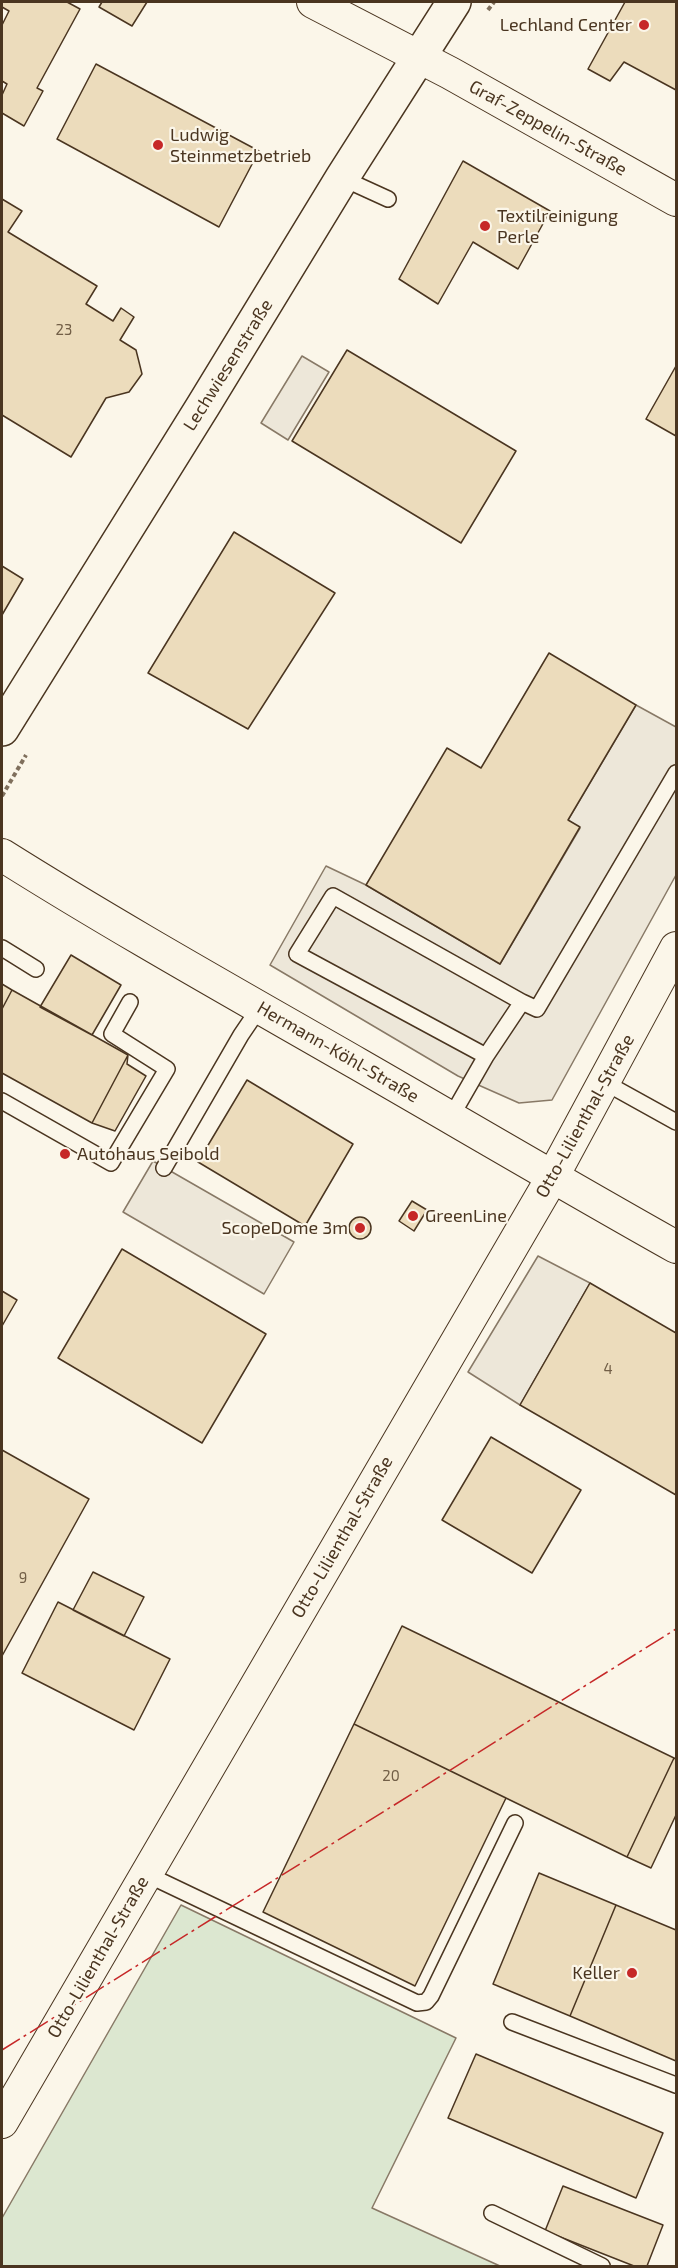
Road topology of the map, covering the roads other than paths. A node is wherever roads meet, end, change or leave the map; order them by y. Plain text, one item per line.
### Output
1 (313, 2) edge
2 (454, 2) edge
3 (420, 58) junction
4 (342, 177) junction
5 (388, 199) dead end
6 (676, 200) edge
7 (2, 729) edge
8 (676, 773) edge
9 (2, 855) edge
10 (2, 948) edge
11 (676, 948) edge
12 (36, 969) dead end
13 (130, 1002) dead end
14 (522, 1002) junction
15 (260, 1008) junction
16 (486, 1056) junction
17 (604, 1082) junction
18 (2, 1101) edge
19 (451, 1117) junction
20 (676, 1122) edge
21 (164, 1168) dead end
22 (552, 1178) junction
23 (676, 1247) edge
24 (515, 1823) dead end
25 (146, 1874) junction
26 (512, 2022) dead end
27 (676, 2085) edge
28 (2, 2122) edge
29 (492, 2213) dead end
30 (602, 2266) edge

1 - 3 street, Graf-Zeppelin-Straße
2 - 3 street, Lechwiesenstraße
3 - 4 street, Lechwiesenstraße
3 - 6 street, Graf-Zeppelin-Straße
4 - 5 lane
4 - 7 street, Lechwiesenstraße
8 - 14 lane
9 - 15 street, Hermann-Köhl-Straße
10 - 12 lane
11 - 17 street, Otto-Lilienthal-Straße
13 - 18 lane
14 - 16 lane
14 - 16 lane
15 - 19 street, Hermann-Köhl-Straße
15 - 21 lane
16 - 19 lane
17 - 20 lane
17 - 22 street, Otto-Lilienthal-Straße
19 - 22 street, Hermann-Köhl-Straße
22 - 23 street, Hermann-Köhl-Straße
22 - 25 street, Otto-Lilienthal-Straße
24 - 25 lane
25 - 28 street, Otto-Lilienthal-Straße
26 - 27 lane
29 - 30 lane

